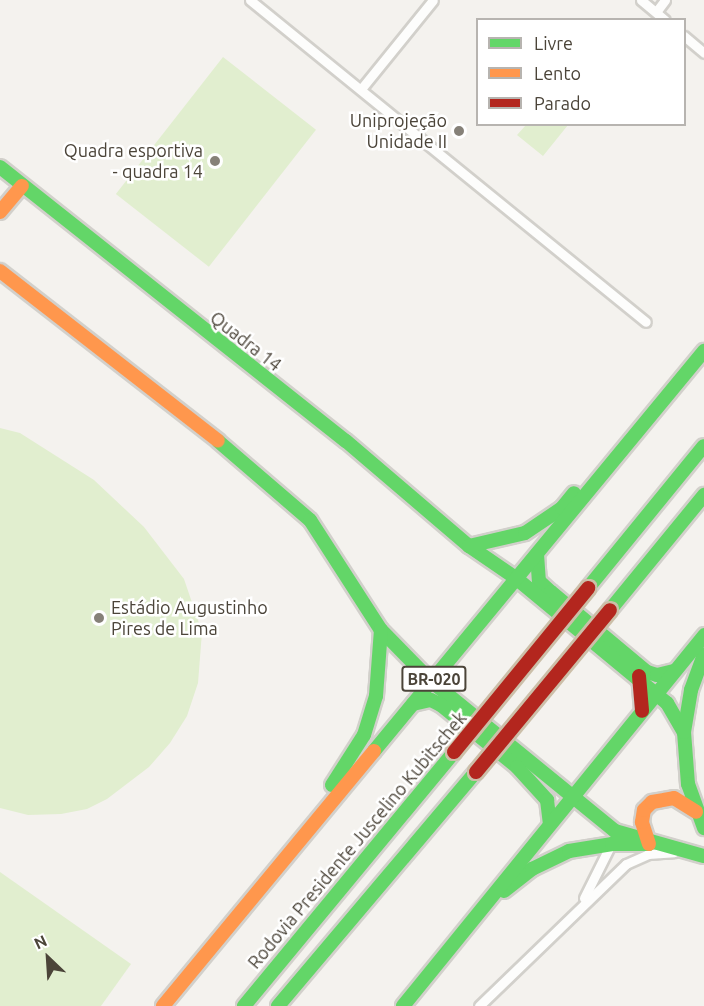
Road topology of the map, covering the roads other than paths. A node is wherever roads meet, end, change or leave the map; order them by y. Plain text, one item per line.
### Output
1 (250, 0) edge
2 (433, 0) edge
3 (641, 0) edge
4 (665, 0) edge
5 (656, 12) junction
6 (663, 18) edge
7 (686, 38) edge
8 (704, 53) edge
9 (361, 89) junction
10 (3, 175) edge
11 (22, 186) junction
12 (0, 212) edge
13 (0, 271) edge
14 (646, 322) dead end
15 (704, 351) edge
16 (664, 398) junction
17 (704, 446) edge
18 (704, 495) edge
19 (469, 546) junction
20 (537, 554) junction
21 (517, 579) junction
22 (381, 630) junction
23 (704, 635) edge
24 (704, 654) edge
25 (674, 671) junction
26 (639, 676) junction
27 (431, 681) junction
28 (658, 692) junction
29 (412, 704) junction
30 (642, 711) junction
31 (684, 732) junction
32 (572, 795) junction
33 (696, 812) junction
34 (550, 823) junction
35 (704, 828) edge
36 (614, 837) junction
37 (649, 844) junction
38 (676, 852) junction
39 (286, 855) junction
40 (704, 856) edge
41 (578, 908) junction
42 (475, 915) junction
43 (163, 1006) edge
44 (244, 1006) edge
45 (278, 1006) edge
46 (403, 1006) edge
47 (479, 1006) edge

1 - 9 street
2 - 9 street
3 - 5 street
4 - 5 street
5 - 6 street
7 - 8 street
9 - 14 street
10 - 11 main road, Quadra 14
11 - 12 main road
11 - 19 main road, Quadra 14
13 - 22 main road
15 - 16 main road, BR-020
16 - 19 main road
16 - 20 main road, BR-020
17 - 44 main road, Rodovia Presidente Juscelino Kubitschek, bridge
18 - 45 main road, bridge
19 - 21 main road, Quadra 14
20 - 21 main road, BR-020
20 - 25 main road
21 - 26 main road, Quadra 14
21 - 27 main road, BR-020
22 - 27 main road
22 - 39 main road
23 - 25 main road
24 - 31 main road
25 - 28 main road
26 - 28 main road, Quadra 14
26 - 30 main road
27 - 29 main road, BR-020
27 - 32 main road
28 - 30 main road
28 - 31 main road, Quadra 14
29 - 34 main road
29 - 39 main road, BR-020
30 - 32 main road
31 - 33 main road
32 - 34 main road
32 - 36 main road
33 - 35 main road
33 - 37 main road
34 - 42 main road
36 - 37 main road
36 - 41 street
36 - 42 main road
37 - 38 main road
38 - 40 main road
38 - 41 street
39 - 43 main road, BR-020
41 - 47 street
42 - 46 main road

